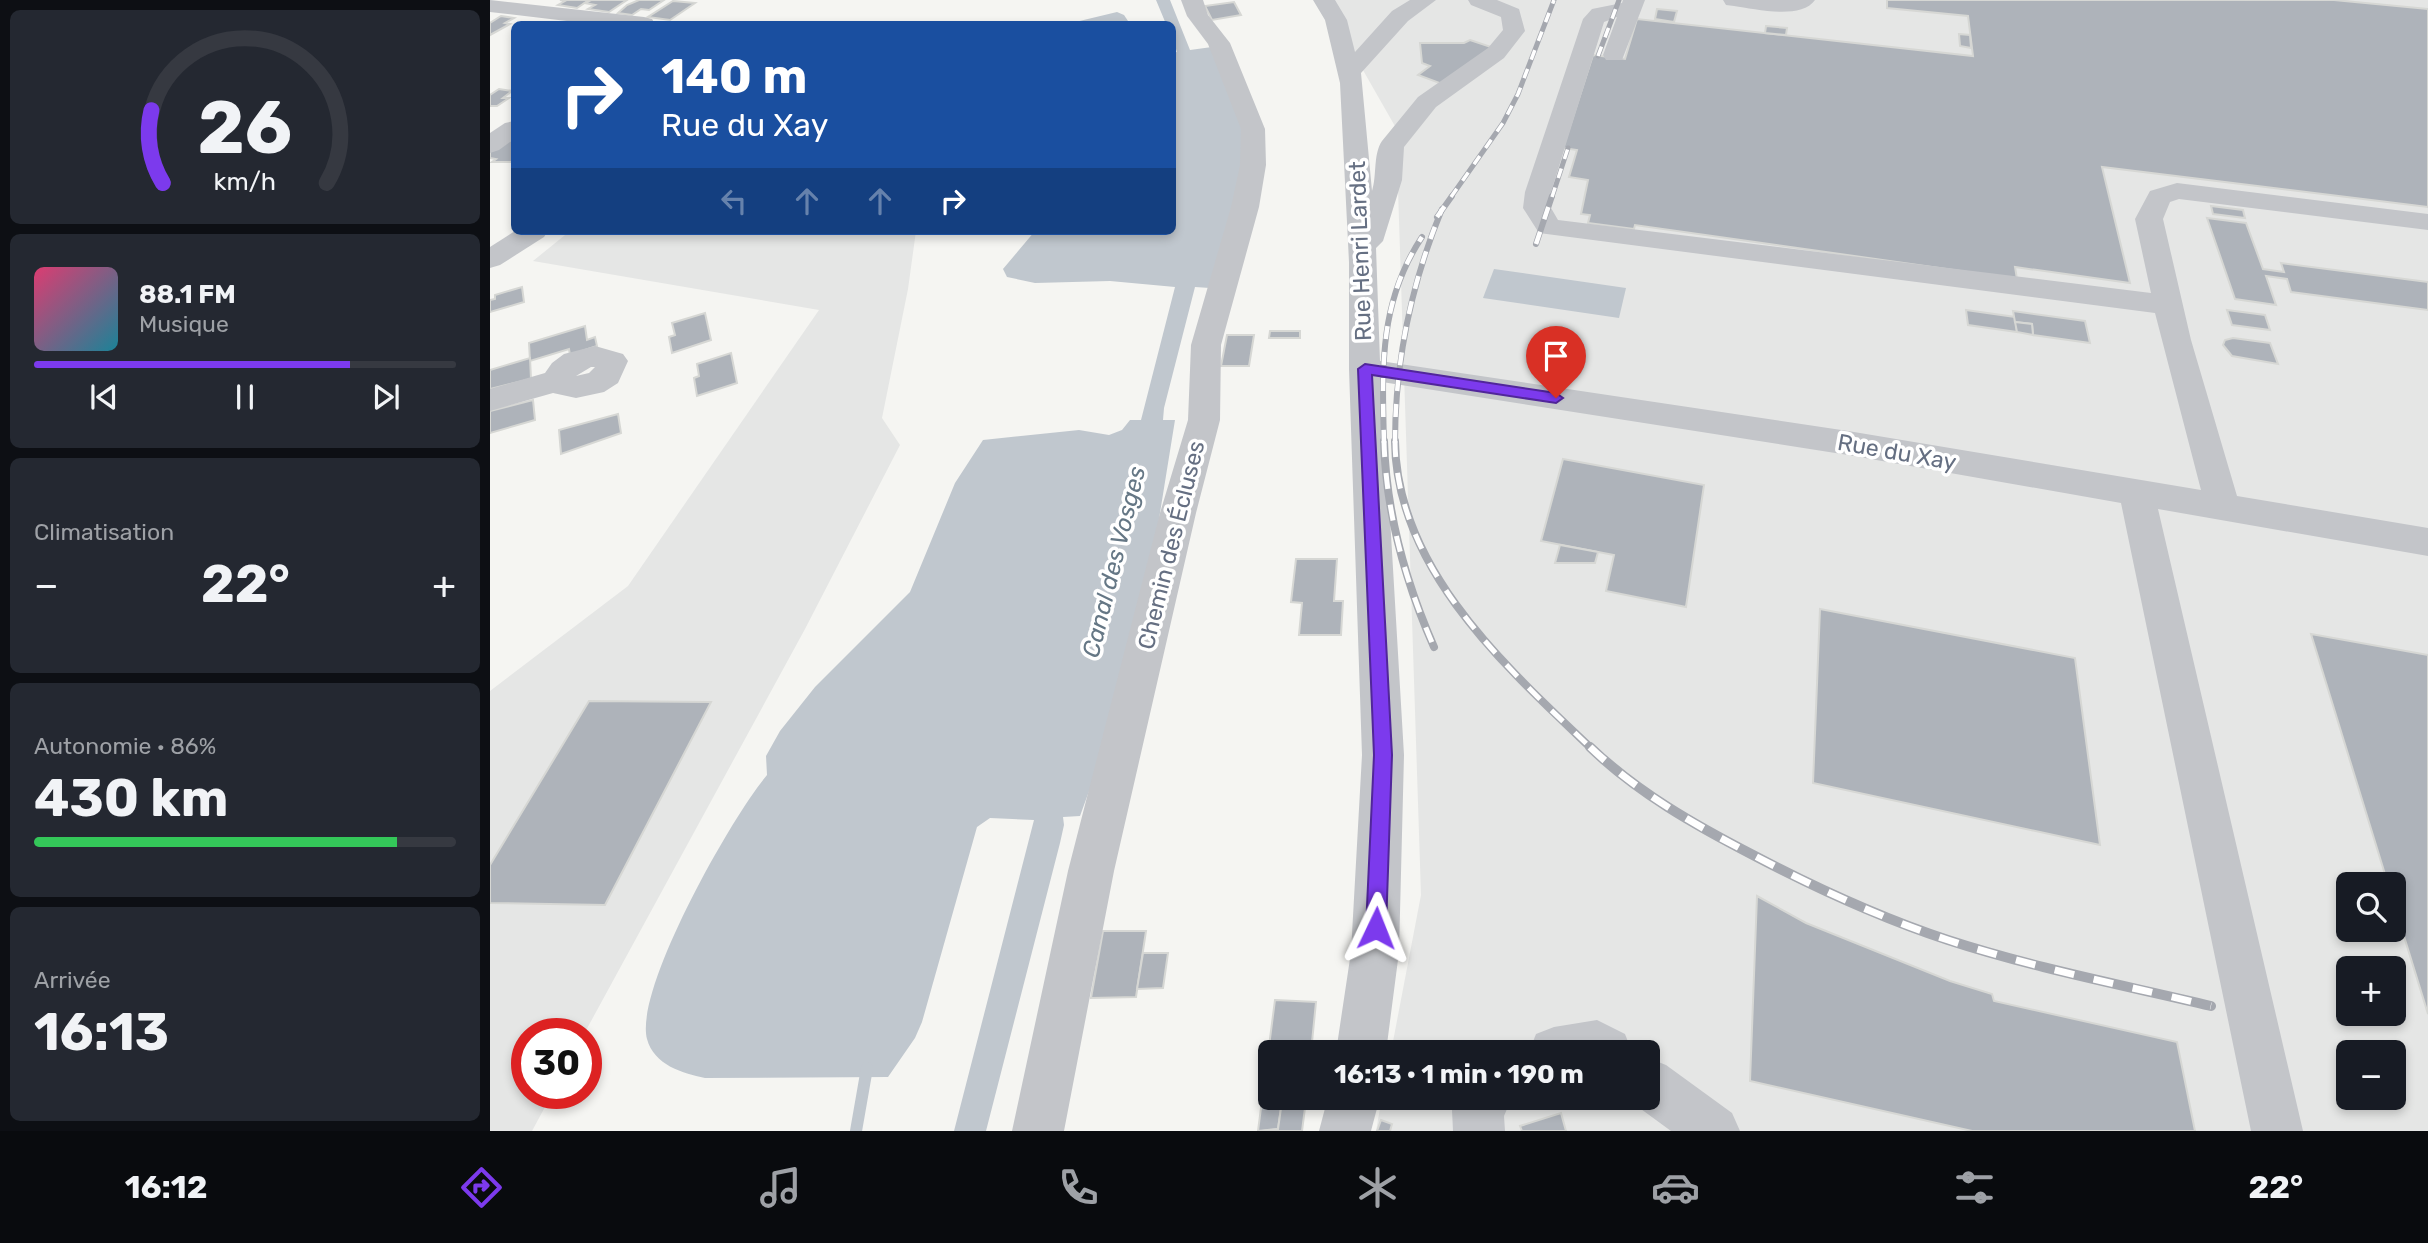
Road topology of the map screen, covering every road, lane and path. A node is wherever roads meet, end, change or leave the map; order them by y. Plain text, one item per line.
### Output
1 (1192, 0) edge
2 (1324, 0) edge
3 (1425, 0) edge
4 (1479, 0) edge
5 (1734, 0) edge
6 (1804, 0) edge
7 (1633, 4) edge
8 (490, 6) edge
9 (618, 21) edge
10 (1614, 55) dead end
11 (1349, 73) junction
12 (490, 124) edge
13 (511, 128) edge
14 (511, 130) edge
15 (490, 145) edge
16 (2428, 222) edge
17 (528, 235) edge
18 (490, 259) edge
19 (1363, 262) junction
20 (2168, 306) junction
21 (1365, 369) junction
22 (559, 380) dead end
23 (490, 400) edge
24 (2137, 494) junction
25 (2223, 508) junction
26 (2428, 542) edge
27 (1362, 1040) edge
28 (1660, 1092) edge
29 (1351, 1110) edge
30 (1478, 1110) edge
31 (1041, 1116) edge
32 (1345, 1131) edge
33 (1479, 1131) edge
34 (1714, 1131) edge
35 (2277, 1131) edge

1 - 31 street, Chemin des Écluses
2 - 11 street, Rue Henri Lardet
3 - 11 street
4 - 19 street
5 - 6 street
7 - 10 street
7 - 20 street
8 - 9 street
11 - 19 street, Rue Henri Lardet
12 - 13 street
14 - 15 street
16 - 20 street
17 - 18 street
19 - 21 street, Rue Henri Lardet
20 - 25 street
21 - 24 street, Rue du Xay
21 - 27 street, Rue Henri Lardet
22 - 23 street
24 - 25 street, Rue du Xay
24 - 35 street
25 - 26 street, Rue du Xay
28 - 34 street
29 - 32 street
30 - 33 street

